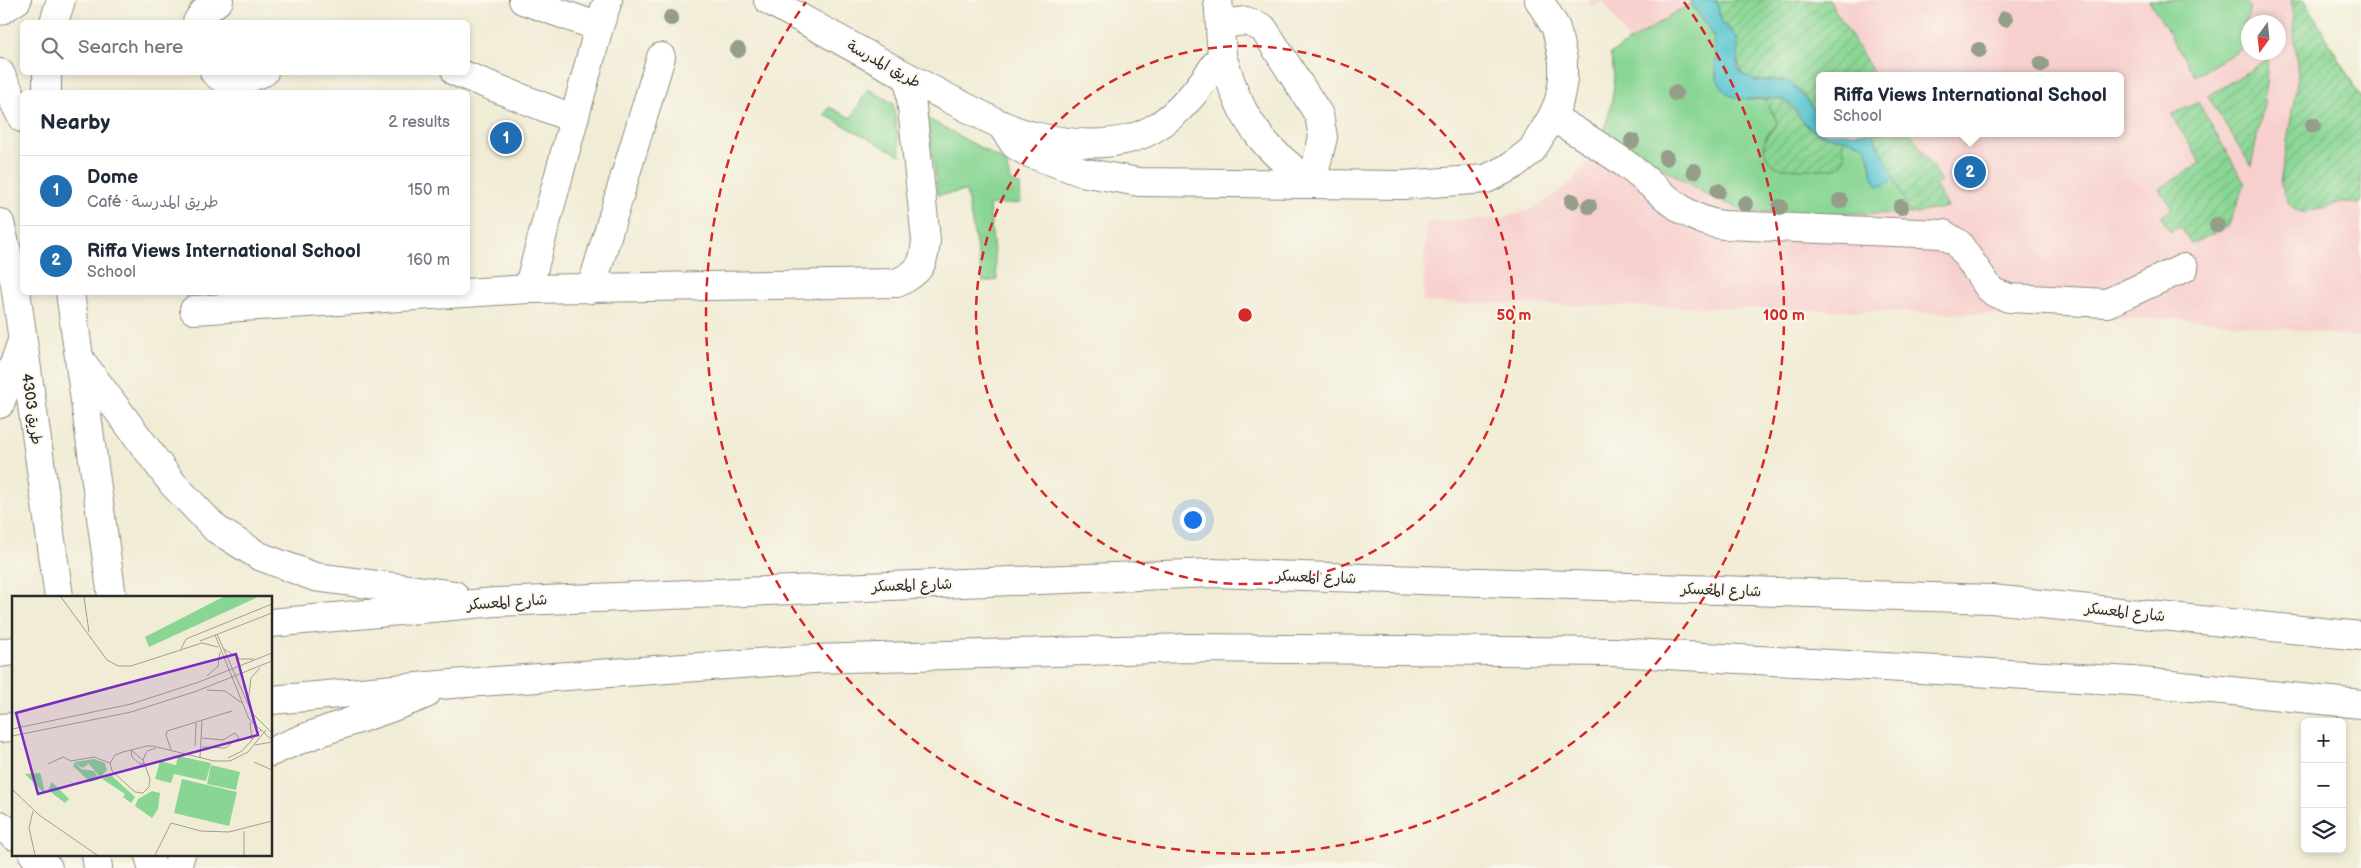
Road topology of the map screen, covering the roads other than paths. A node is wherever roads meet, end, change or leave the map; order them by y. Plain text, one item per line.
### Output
1 (17, 0) edge
2 (61, 0) edge
3 (219, 0) edge
4 (523, 0) edge
5 (608, 0) edge
6 (768, 0) edge
7 (1539, 0) edge
8 (0, 11) edge
9 (1220, 12) edge
10 (55, 20) edge
11 (198, 20) edge
12 (599, 27) junction
13 (1222, 55) junction
14 (661, 57) dead end
15 (0, 73) edge
16 (47, 75) edge
17 (216, 75) edge
18 (255, 75) edge
19 (464, 75) edge
20 (909, 78) junction
21 (47, 90) edge
22 (20, 114) edge
23 (1552, 118) junction
24 (574, 119) junction
25 (1001, 125) junction
26 (1312, 184) junction
27 (0, 223) edge
28 (2184, 268) dead end
29 (528, 289) junction
30 (592, 289) junction
31 (470, 293) edge
32 (70, 295) edge
33 (433, 295) edge
34 (194, 310) dead end
35 (22, 341) junction
36 (80, 361) junction
37 (0, 404) edge
38 (59, 596) edge
39 (112, 596) edge
40 (495, 602) junction
41 (272, 624) edge
42 (2361, 636) edge
43 (450, 684) junction
44 (272, 700) edge
45 (2361, 704) edge
46 (272, 752) edge
47 (0, 825) edge
48 (12, 834) edge
49 (35, 856) edge
50 (48, 868) edge

1 - 8 main road
2 - 10 main road
3 - 11 main road
4 - 12 main road
5 - 12 main road
6 - 20 main road, طريق المدرسة
7 - 23 main road
9 - 13 main road
9 - 26 main road
12 - 24 main road
13 - 25 main road, طريق المدرسة
13 - 26 main road
14 - 30 main road
15 - 22 main road
16 - 21 main road
17 - 18 main road
19 - 24 main road
20 - 25 main road, طريق المدرسة
20 - 30 main road
23 - 26 main road
23 - 28 main road
24 - 29 main road
25 - 26 main road
27 - 35 main road, طريق 4303
29 - 30 main road
29 - 31 main road
32 - 36 main road
33 - 34 main road
35 - 37 main road
35 - 38 main road, طريق 4303
36 - 39 main road
36 - 40 main road
40 - 41 main road, شارع المعسكر
40 - 42 main road, شارع المعسكر
43 - 44 main road
43 - 45 main road
43 - 46 main road
47 - 48 main road
49 - 50 main road

